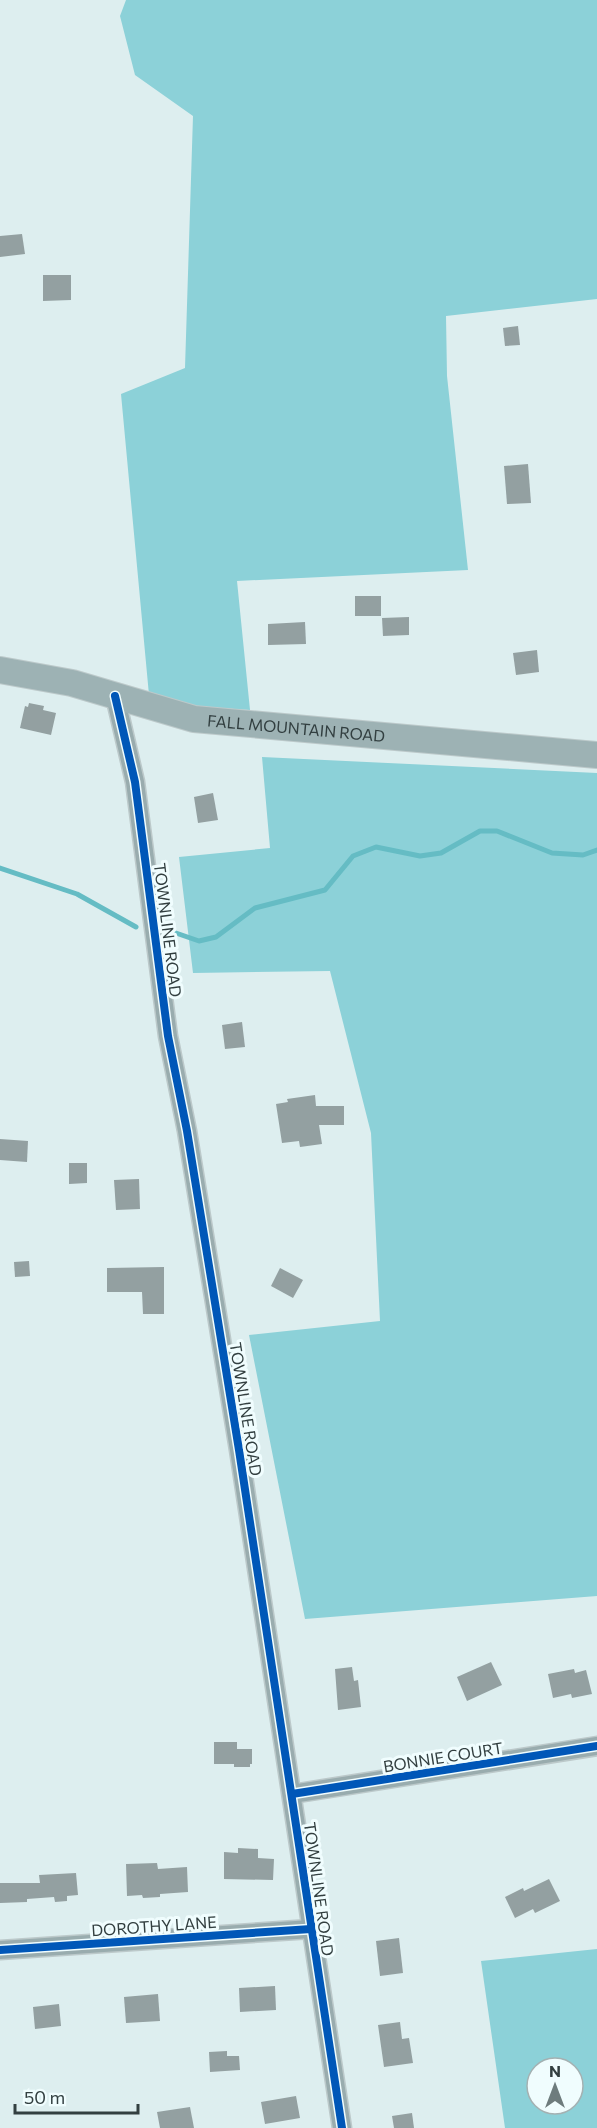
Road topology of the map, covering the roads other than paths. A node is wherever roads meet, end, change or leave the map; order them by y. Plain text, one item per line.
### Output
1 (0, 670) edge
2 (115, 696) junction
3 (597, 755) edge
4 (597, 1746) edge
5 (292, 1794) junction
6 (311, 1929) junction
7 (0, 1950) edge
8 (342, 2128) edge

1 - 2 main road, FALL MOUNTAIN ROAD
2 - 3 main road, FALL MOUNTAIN ROAD
2 - 5 street, TOWNLINE ROAD
4 - 5 street, BONNIE COURT
5 - 6 street, TOWNLINE ROAD
6 - 7 street, DOROTHY LANE
6 - 8 street, TOWNLINE ROAD

